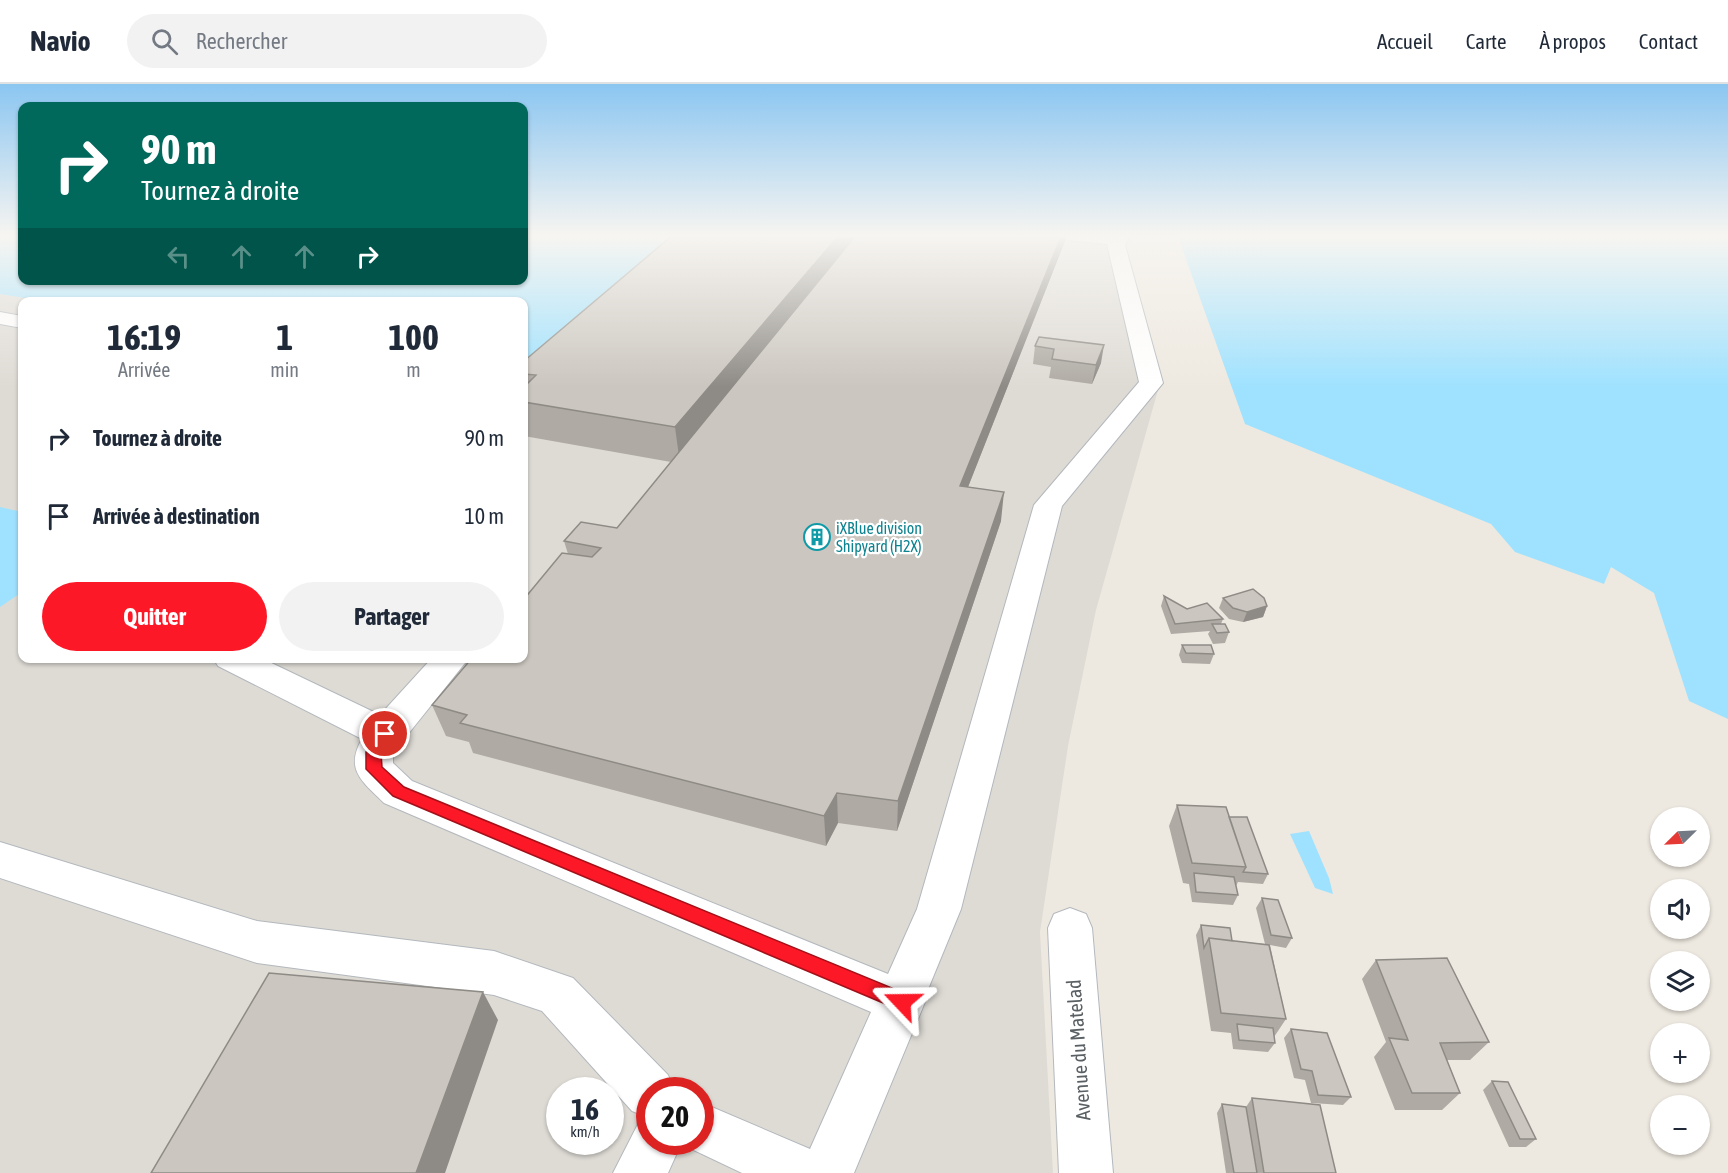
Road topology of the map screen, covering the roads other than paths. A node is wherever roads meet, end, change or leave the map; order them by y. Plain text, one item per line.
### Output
1 (1126, 285) edge
2 (0, 318) edge
3 (18, 321) edge
4 (240, 663) edge
5 (449, 663) edge
6 (385, 734) junction
7 (0, 860) edge
8 (1070, 928) dead end
9 (902, 1002) junction
10 (636, 1078) edge
11 (714, 1134) edge
12 (649, 1155) edge
13 (640, 1173) edge
14 (803, 1173) edge
15 (827, 1173) edge
16 (1086, 1173) edge

1 - 9 street
2 - 3 street
4 - 6 street
5 - 6 street
6 - 9 street
7 - 10 street
8 - 16 street, Avenue du Matelad
9 - 15 street
11 - 14 street
12 - 13 street

